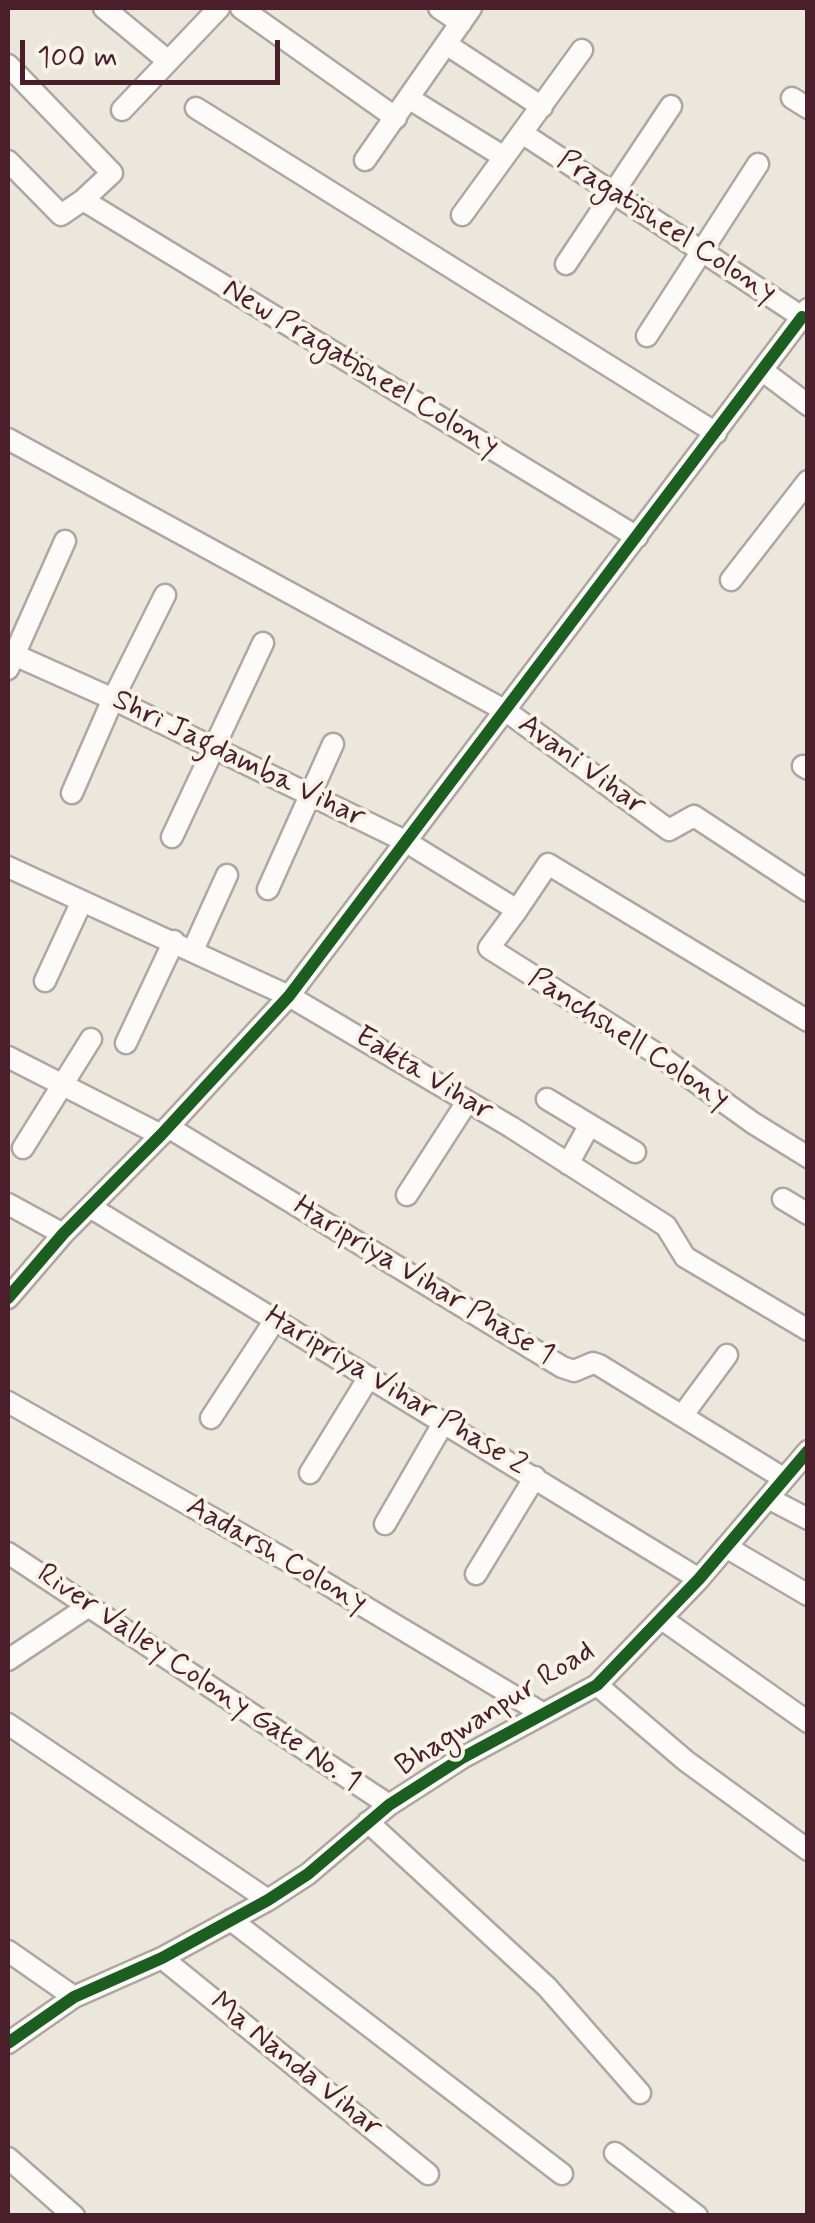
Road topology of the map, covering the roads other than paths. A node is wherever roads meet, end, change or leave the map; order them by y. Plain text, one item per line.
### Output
1 (104, 8) edge
2 (220, 8) edge
3 (242, 8) edge
4 (439, 8) edge
5 (466, 15) edge
6 (446, 44) junction
7 (582, 50) dead end
8 (168, 62) junction
9 (8, 65) edge
10 (410, 99) junction
11 (671, 106) dead end
12 (542, 107) junction
13 (196, 108) dead end
14 (122, 110) dead end
15 (396, 118) junction
16 (522, 134) junction
17 (504, 157) junction
18 (365, 160) dead end
19 (8, 161) edge
20 (758, 164) dead end
21 (613, 193) junction
22 (84, 200) junction
23 (462, 215) dead end
24 (701, 250) junction
25 (566, 264) dead end
26 (805, 313) edge
27 (647, 336) dead end
28 (763, 370) junction
29 (808, 406) edge
30 (716, 433) junction
31 (8, 438) edge
32 (808, 480) edge
33 (636, 538) junction
34 (66, 541) dead end
35 (731, 580) dead end
36 (165, 595) dead end
37 (263, 643) dead end
38 (10, 659) edge
39 (113, 699) junction
40 (506, 711) junction
41 (333, 744) dead end
42 (213, 748) junction
43 (72, 793) dead end
44 (310, 795) junction
45 (172, 837) dead end
46 (405, 841) junction
47 (8, 867) edge
48 (227, 875) dead end
49 (268, 889) dead end
50 (808, 891) edge
51 (82, 902) junction
52 (516, 910) junction
53 (183, 946) junction
54 (45, 981) dead end
55 (289, 996) junction
56 (808, 1021) edge
57 (91, 1039) dead end
58 (126, 1043) dead end
59 (8, 1057) edge
60 (62, 1085) junction
61 (547, 1099) dead end
62 (467, 1102) junction
63 (589, 1126) junction
64 (165, 1131) junction
65 (23, 1148) dead end
66 (634, 1152) dead end
67 (808, 1157) edge
68 (568, 1164) junction
69 (407, 1195) dead end
70 (783, 1199) dead end
71 (8, 1204) edge
72 (90, 1208) junction
73 (808, 1214) edge
74 (63, 1234) junction
75 (8, 1298) edge
76 (275, 1320) junction
77 (808, 1330) edge
78 (727, 1355) dead end
79 (369, 1376) junction
80 (8, 1402) edge
81 (682, 1416) junction
82 (211, 1418) dead end
83 (444, 1422) junction
84 (808, 1452) edge
85 (310, 1473) dead end
86 (535, 1477) junction
87 (783, 1478) junction
88 (768, 1498) junction
89 (808, 1519) edge
90 (385, 1524) dead end
91 (726, 1547) junction
92 (8, 1552) edge
93 (476, 1574) dead end
94 (700, 1578) junction
95 (808, 1596) edge
96 (89, 1606) junction
97 (662, 1620) junction
98 (8, 1660) edge
99 (597, 1684) junction
100 (542, 1713) junction
101 (808, 1722) edge
102 (8, 1724) edge
103 (389, 1806) junction
104 (368, 1822) junction
105 (808, 1850) edge
106 (268, 1900) junction
107 (231, 1920) junction
108 (8, 1951) edge
109 (162, 1958) junction
110 (74, 1997) junction
111 (8, 2043) edge
112 (640, 2092) dead end
113 (614, 2153) dead end
114 (8, 2158) edge
115 (428, 2174) dead end
116 (562, 2174) dead end
117 (74, 2216) edge
118 (697, 2216) edge

1 - 8 street
2 - 8 street
3 - 15 street
4 - 5 street
5 - 6 street
6 - 10 street
6 - 12 street
7 - 12 street
8 - 14 street
9 - 22 street
10 - 15 street
10 - 17 street
11 - 21 street
12 - 16 street
13 - 30 street
15 - 18 street
16 - 17 street
16 - 21 street, Pragatisheel Colony
17 - 23 street
19 - 22 street
20 - 24 street
21 - 24 street, Pragatisheel Colony
21 - 25 street
22 - 33 street, New Pragatisheel Colony
24 - 26 street, Pragatisheel Colony
24 - 27 street
26 - 28 street
28 - 29 street
28 - 30 street
30 - 33 street
31 - 40 street
32 - 35 street
33 - 40 street
34 - 38 street
36 - 39 street
37 - 42 street
38 - 39 street, Shri Jagdamba Vihar
39 - 42 street, Shri Jagdamba Vihar
39 - 43 street
40 - 46 street
40 - 50 street, Avani Vihar
41 - 44 street
42 - 44 street, Shri Jagdamba Vihar
42 - 45 street
44 - 46 street, Shri Jagdamba Vihar
44 - 49 street
46 - 52 street, Shri Jagdamba Vihar
46 - 55 street
47 - 51 street, Eakta Vihar
48 - 53 street
51 - 53 street, Eakta Vihar
51 - 54 street
52 - 56 street
52 - 67 street, Panchshell Colony
53 - 55 street, Eakta Vihar
53 - 58 street
55 - 62 street, Eakta Vihar
55 - 64 street
57 - 60 street
59 - 60 street, Haripriya Vihar Phase 1
60 - 64 street, Haripriya Vihar Phase 1
60 - 65 street
61 - 63 street
62 - 68 street, Eakta Vihar
62 - 69 street
63 - 66 street
63 - 68 street
64 - 72 street
64 - 81 street, Haripriya Vihar Phase 1
68 - 77 street, Eakta Vihar
70 - 73 street
71 - 74 street
72 - 74 street
72 - 76 street, Haripriya Vihar Phase 2
74 - 75 street
76 - 79 street, Haripriya Vihar Phase 2
76 - 82 street
78 - 81 street
79 - 83 street, Haripriya Vihar Phase 2
79 - 85 street
80 - 100 street, Aadarsh Colony
81 - 87 street, Haripriya Vihar Phase 1
83 - 86 street, Haripriya Vihar Phase 2
83 - 90 street
84 - 87 street, Bhagwanpur Road
86 - 93 street
86 - 94 street, Haripriya Vihar Phase 2
87 - 88 street, Bhagwanpur Road
88 - 89 street
88 - 91 street, Bhagwanpur Road
91 - 94 street, Bhagwanpur Road
91 - 95 street
92 - 96 street, River Valley Colony Gate No. 1
94 - 97 street, Bhagwanpur Road
96 - 98 street
96 - 103 street, River Valley Colony Gate No. 1
97 - 99 street, Bhagwanpur Road
97 - 101 street
99 - 100 street, Bhagwanpur Road
99 - 105 street
100 - 103 street, Bhagwanpur Road
102 - 106 street
103 - 104 street, Bhagwanpur Road
104 - 106 street, Bhagwanpur Road
104 - 112 street
106 - 107 street, Bhagwanpur Road
107 - 109 street, Bhagwanpur Road
107 - 116 street
108 - 110 street
109 - 110 street, Bhagwanpur Road
109 - 115 street, Ma Nanda Vihar
110 - 111 street, Bhagwanpur Road
113 - 118 street
114 - 117 street

